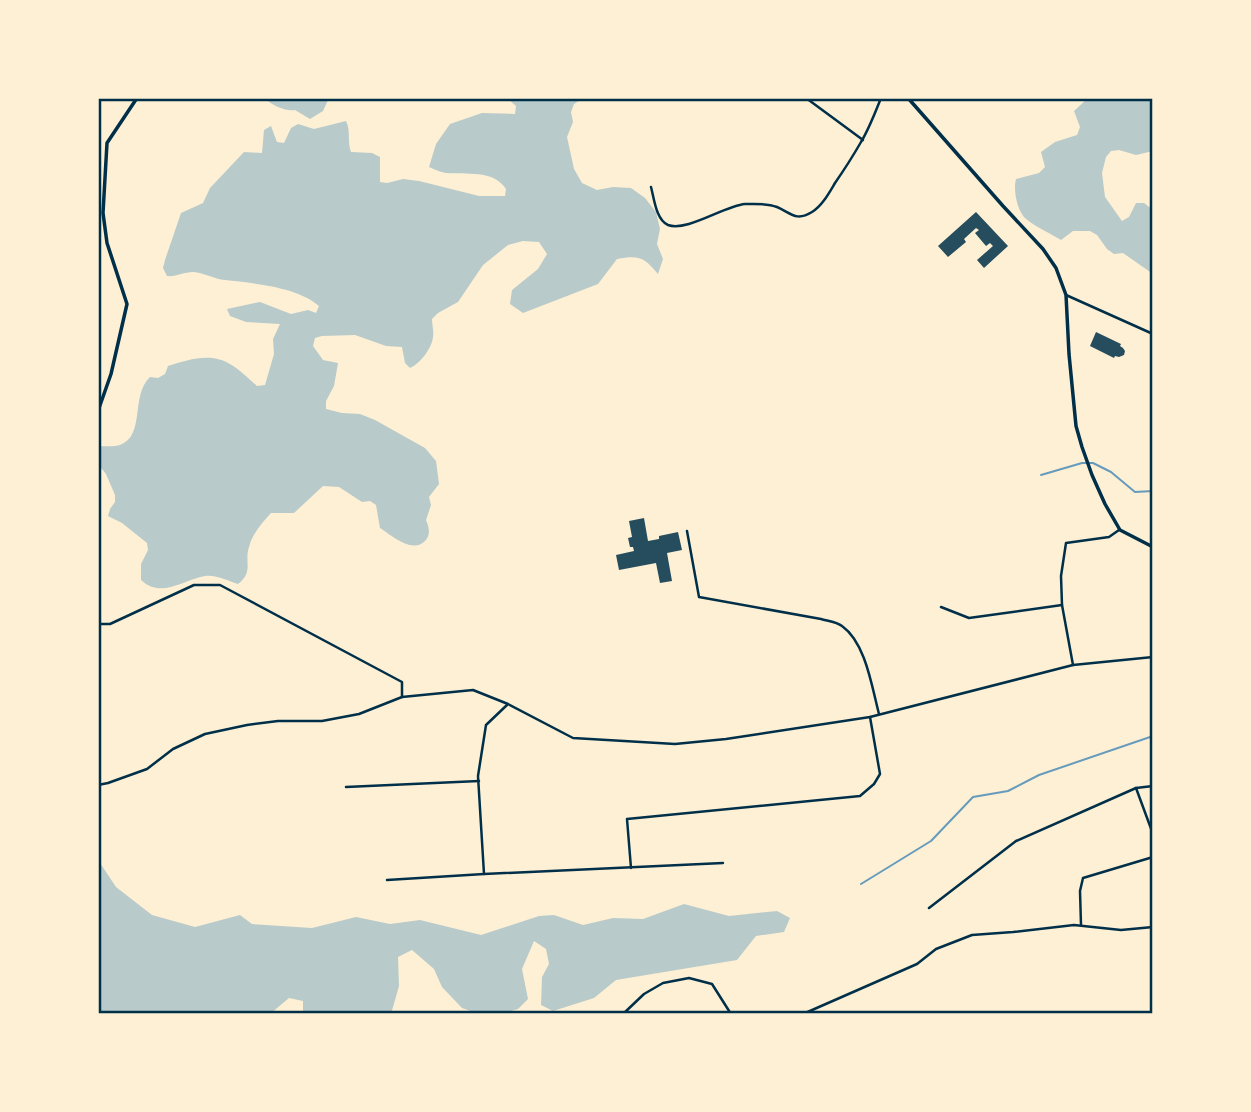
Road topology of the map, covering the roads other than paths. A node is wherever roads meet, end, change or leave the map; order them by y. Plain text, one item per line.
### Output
1 (137, 98) edge
2 (806, 98) edge
3 (881, 98) edge
4 (908, 98) edge
5 (863, 140) junction
6 (651, 187) dead end
7 (1066, 295) junction
8 (1153, 334) edge
9 (98, 411) edge
10 (1120, 530) junction
11 (687, 531) dead end
12 (1153, 547) edge
13 (1062, 605) junction
14 (941, 607) dead end
15 (98, 624) edge
16 (1153, 656) edge
17 (1073, 665) junction
18 (402, 696) junction
19 (508, 704) junction
20 (879, 714) junction
21 (870, 717) junction
22 (479, 781) junction
23 (98, 785) edge
24 (1153, 786) edge
25 (345, 787) dead end
26 (1136, 788) junction
27 (1153, 834) edge
28 (1153, 858) edge
29 (723, 863) dead end
30 (631, 868) junction
31 (484, 874) junction
32 (387, 880) dead end
33 (929, 908) dead end
34 (1081, 925) junction
35 (1153, 927) edge
36 (624, 1014) edge
37 (731, 1014) edge
38 (803, 1014) edge

1 - 9 street
2 - 5 street
3 - 5 street
4 - 7 street
5 - 6 street
7 - 8 street
7 - 10 street
10 - 12 street
10 - 13 street
11 - 20 street
13 - 14 street
13 - 17 street
15 - 18 street
16 - 17 street
17 - 20 street
18 - 19 street
18 - 23 street
19 - 21 street
19 - 22 street
20 - 21 street
21 - 30 street
22 - 25 street
22 - 31 street
24 - 26 street
26 - 27 street
26 - 33 street
28 - 34 street
29 - 30 street
30 - 31 street
31 - 32 street
34 - 35 street
34 - 38 street
36 - 37 street

